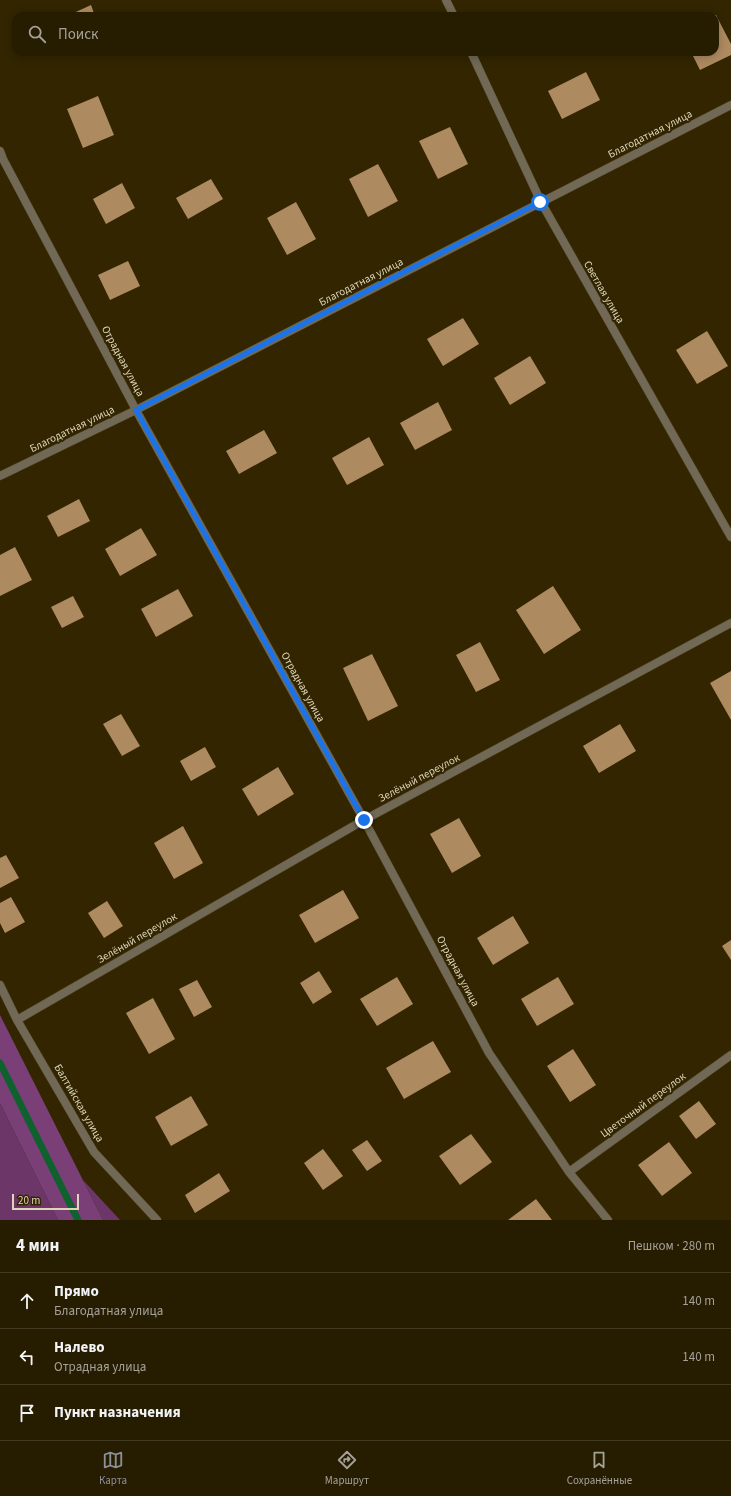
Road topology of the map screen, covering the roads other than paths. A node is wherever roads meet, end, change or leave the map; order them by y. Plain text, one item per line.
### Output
1 (446, 0) edge
2 (452, 12) edge
3 (473, 56) edge
4 (731, 106) edge
5 (0, 151) edge
6 (540, 202) junction
7 (136, 410) junction
8 (0, 476) edge
9 (731, 537) edge
10 (731, 623) edge
11 (364, 820) junction
12 (0, 985) edge
13 (17, 1020) junction
14 (731, 1055) edge
15 (569, 1172) junction
16 (157, 1220) edge
17 (608, 1220) edge

1 - 2 street
3 - 6 street, Светлая улица
4 - 6 street, Благодатная улица
5 - 7 street, Отрадная улица
6 - 7 street, Благодатная улица
6 - 9 street, Светлая улица
7 - 8 street, Благодатная улица
7 - 11 street, Отрадная улица
10 - 11 street, Зелёный переулок
11 - 13 street, Зелёный переулок
11 - 15 street, Отрадная улица
12 - 13 street, Балтийская улица
13 - 16 street, Балтийская улица
14 - 15 street, Цветочный переулок
15 - 17 street, Отрадная улица

